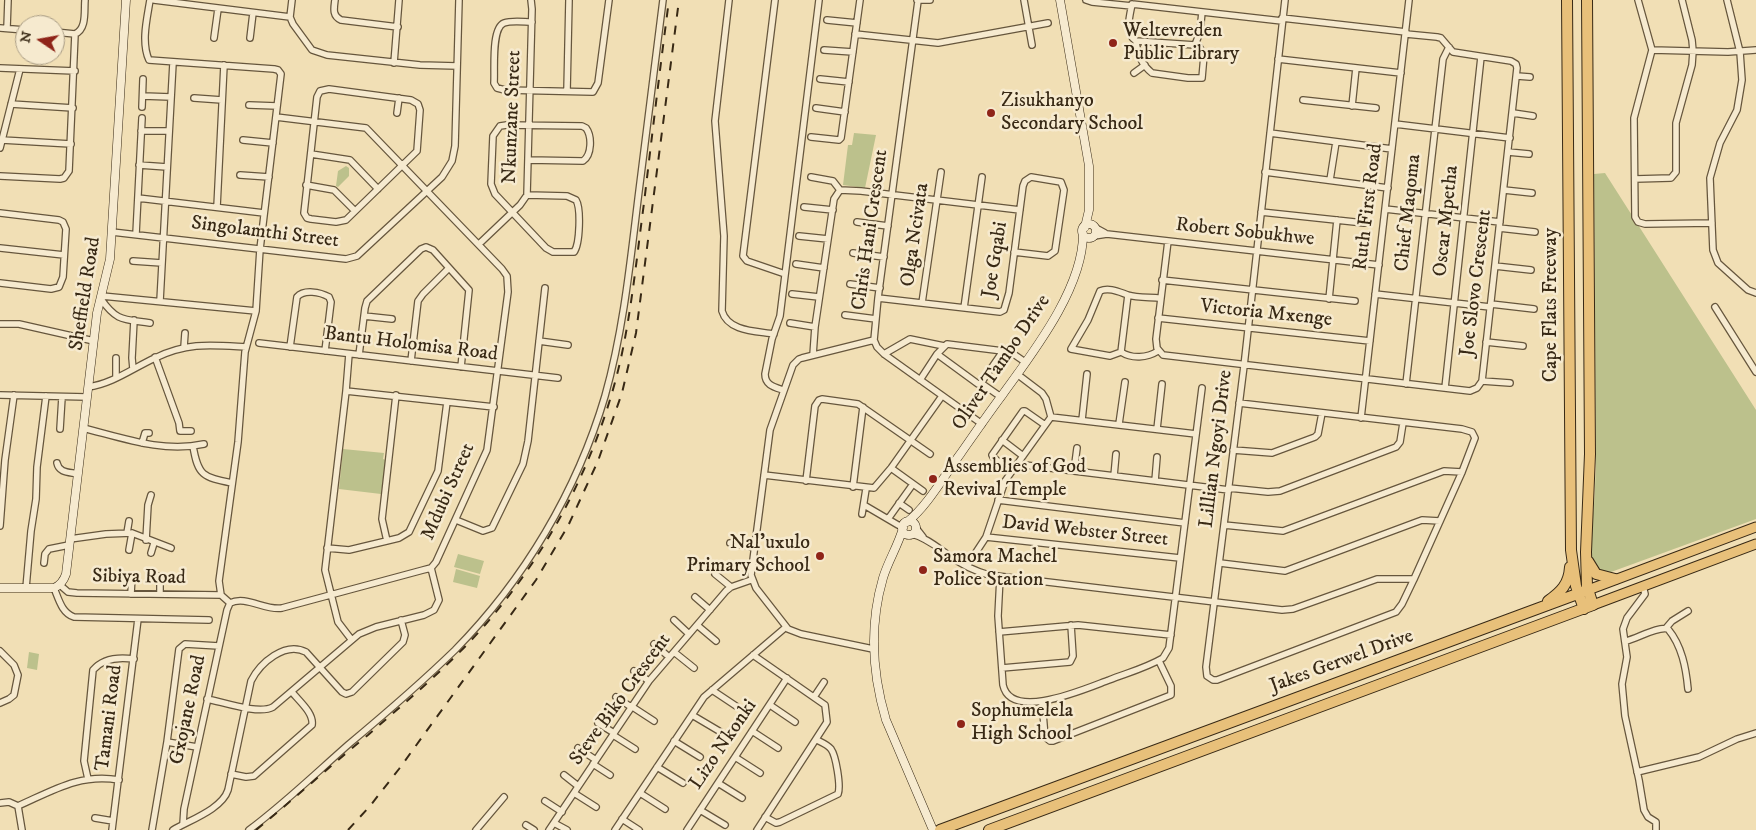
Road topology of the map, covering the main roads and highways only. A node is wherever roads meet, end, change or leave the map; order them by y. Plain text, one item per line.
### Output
1 (1568, 0) edge
2 (1587, 0) edge
3 (1756, 527) edge
4 (1756, 544) edge
5 (1571, 550) junction
6 (1586, 552) junction
7 (1615, 579) junction
8 (1583, 591) junction
9 (1542, 607) junction
10 (1589, 607) junction
11 (940, 830) edge
12 (989, 830) edge

1 - 5 highway, Cape Flats Freeway
2 - 6 highway, Cape Flats Freeway
3 - 7 main road, Jakes Gerwel Drive
4 - 10 main road, Jakes Gerwel Drive
5 - 8 highway, Cape Flats Freeway
5 - 9 highway
6 - 7 highway
6 - 8 highway, Cape Flats Freeway
7 - 8 main road, Jakes Gerwel Drive
8 - 9 highway, Jakes Gerwel Drive
8 - 10 highway, Cape Flats Freeway
9 - 11 highway, Jakes Gerwel Drive
10 - 12 highway, Jakes Gerwel Drive

